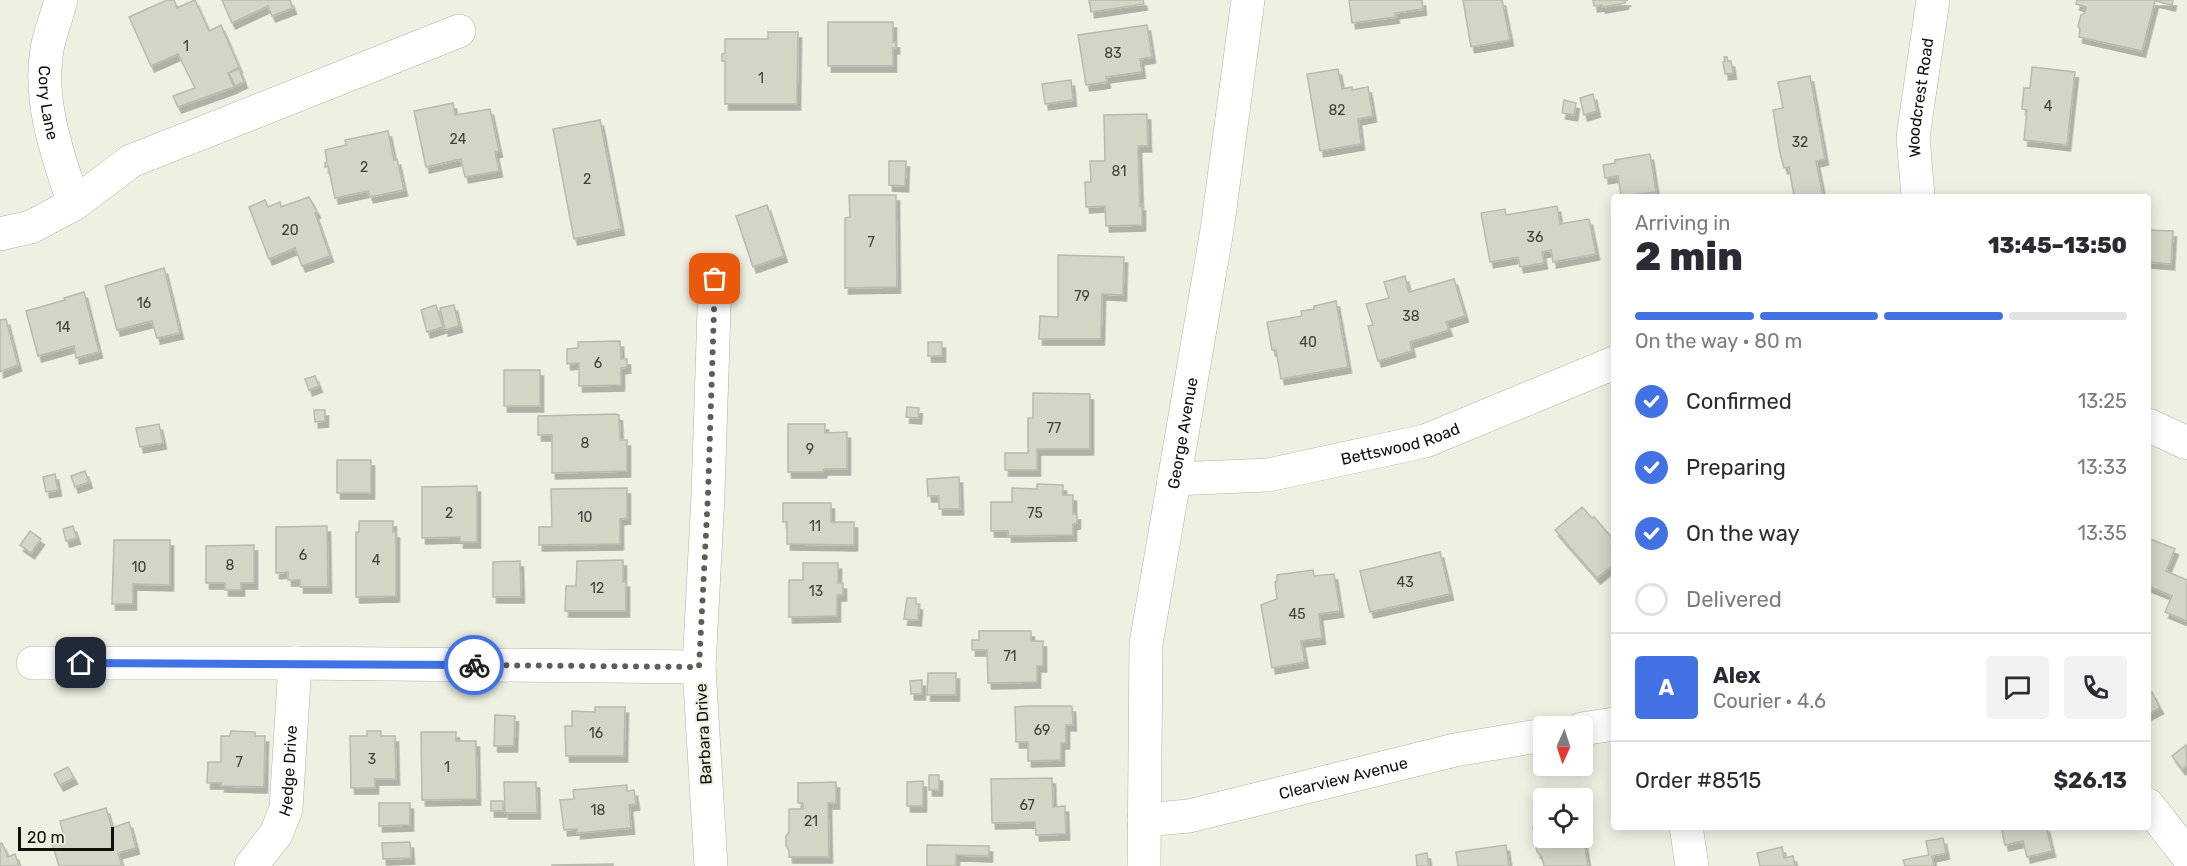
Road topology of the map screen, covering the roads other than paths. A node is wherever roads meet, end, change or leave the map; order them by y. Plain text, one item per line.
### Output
1 (61, 0) edge
2 (1248, 0) edge
3 (1933, 0) edge
4 (459, 31) dead end
5 (1918, 194) edge
6 (74, 204) junction
7 (0, 234) edge
8 (715, 279) dead end
9 (1611, 364) edge
10 (2151, 426) edge
11 (2187, 443) edge
12 (1173, 479) junction
13 (33, 663) dead end
14 (295, 663) junction
15 (699, 667) junction
16 (1611, 724) edge
17 (1593, 727) edge
18 (1533, 737) edge
19 (2151, 809) edge
20 (1144, 820) junction
21 (1687, 830) edge
22 (2187, 855) edge
23 (251, 866) edge
24 (711, 866) edge
25 (1144, 866) edge
26 (1692, 866) edge

1 - 6 street, Cory Lane
2 - 12 street, George Avenue
3 - 5 street, Woodcrest Road
4 - 6 street
6 - 7 street
8 - 15 street, Barbara Drive
9 - 12 street, Bettswood Road
10 - 11 street
12 - 20 street, George Avenue
13 - 14 street
14 - 15 street
14 - 23 street, Hedge Drive
15 - 24 street, Barbara Drive
16 - 17 street
18 - 20 street, Clearview Avenue
19 - 22 street
20 - 25 street, George Avenue
21 - 26 street

